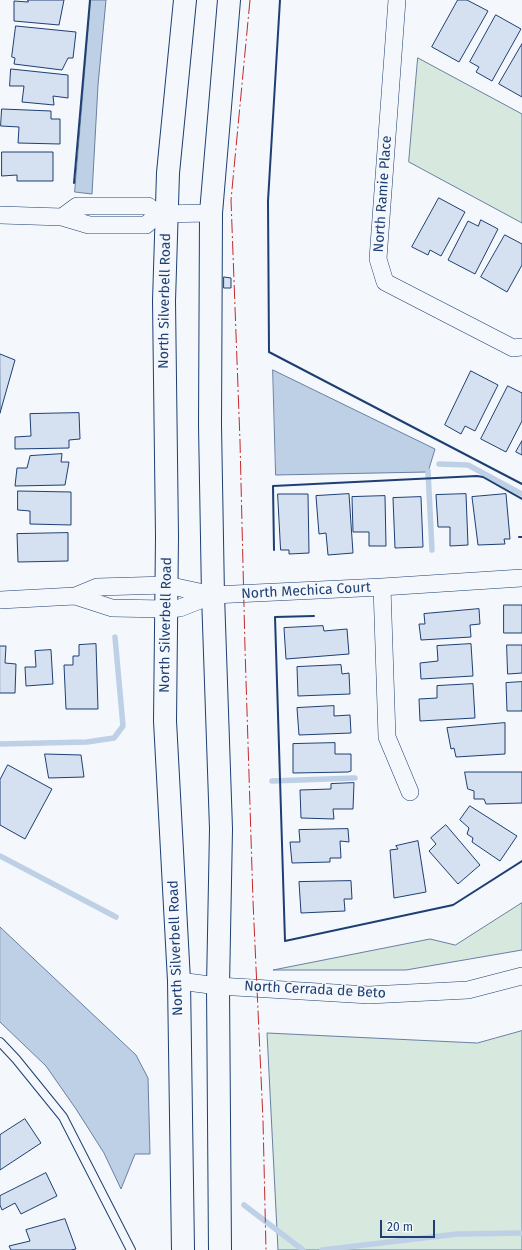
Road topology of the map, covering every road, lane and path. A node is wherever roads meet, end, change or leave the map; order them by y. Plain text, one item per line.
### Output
1 (185, 0) edge
2 (229, 0) edge
3 (397, 0) edge
4 (211, 213) junction
5 (0, 215) edge
6 (162, 215) junction
7 (522, 347) edge
8 (522, 578) edge
9 (166, 585) junction
10 (382, 587) junction
11 (213, 595) junction
12 (75, 596) junction
13 (0, 600) edge
14 (166, 609) junction
15 (410, 792) dead end
16 (522, 976) edge
17 (179, 981) junction
18 (218, 986) junction
19 (0, 1042) edge
20 (131, 1250) edge
21 (183, 1250) edge
22 (220, 1250) edge

1 - 6 main road, North Silverbell Road
2 - 4 main road
3 - 7 street, North Ramie Place
4 - 6 street
4 - 11 main road
5 - 6 street
6 - 9 main road, North Silverbell Road
8 - 10 street
9 - 11 street
9 - 12 street
9 - 14 main road, North Silverbell Road
10 - 11 street, North Mechica Court
10 - 15 street, North Mechica Court
11 - 14 street, North Mechica Court
11 - 18 main road
12 - 13 street
12 - 14 street, North Mechica Court
14 - 17 main road, North Silverbell Road
16 - 18 street, North Cerrada de Beto
17 - 18 street, North Cerrada de Beto
17 - 21 main road, North Silverbell Road
18 - 22 main road
19 - 20 lane

